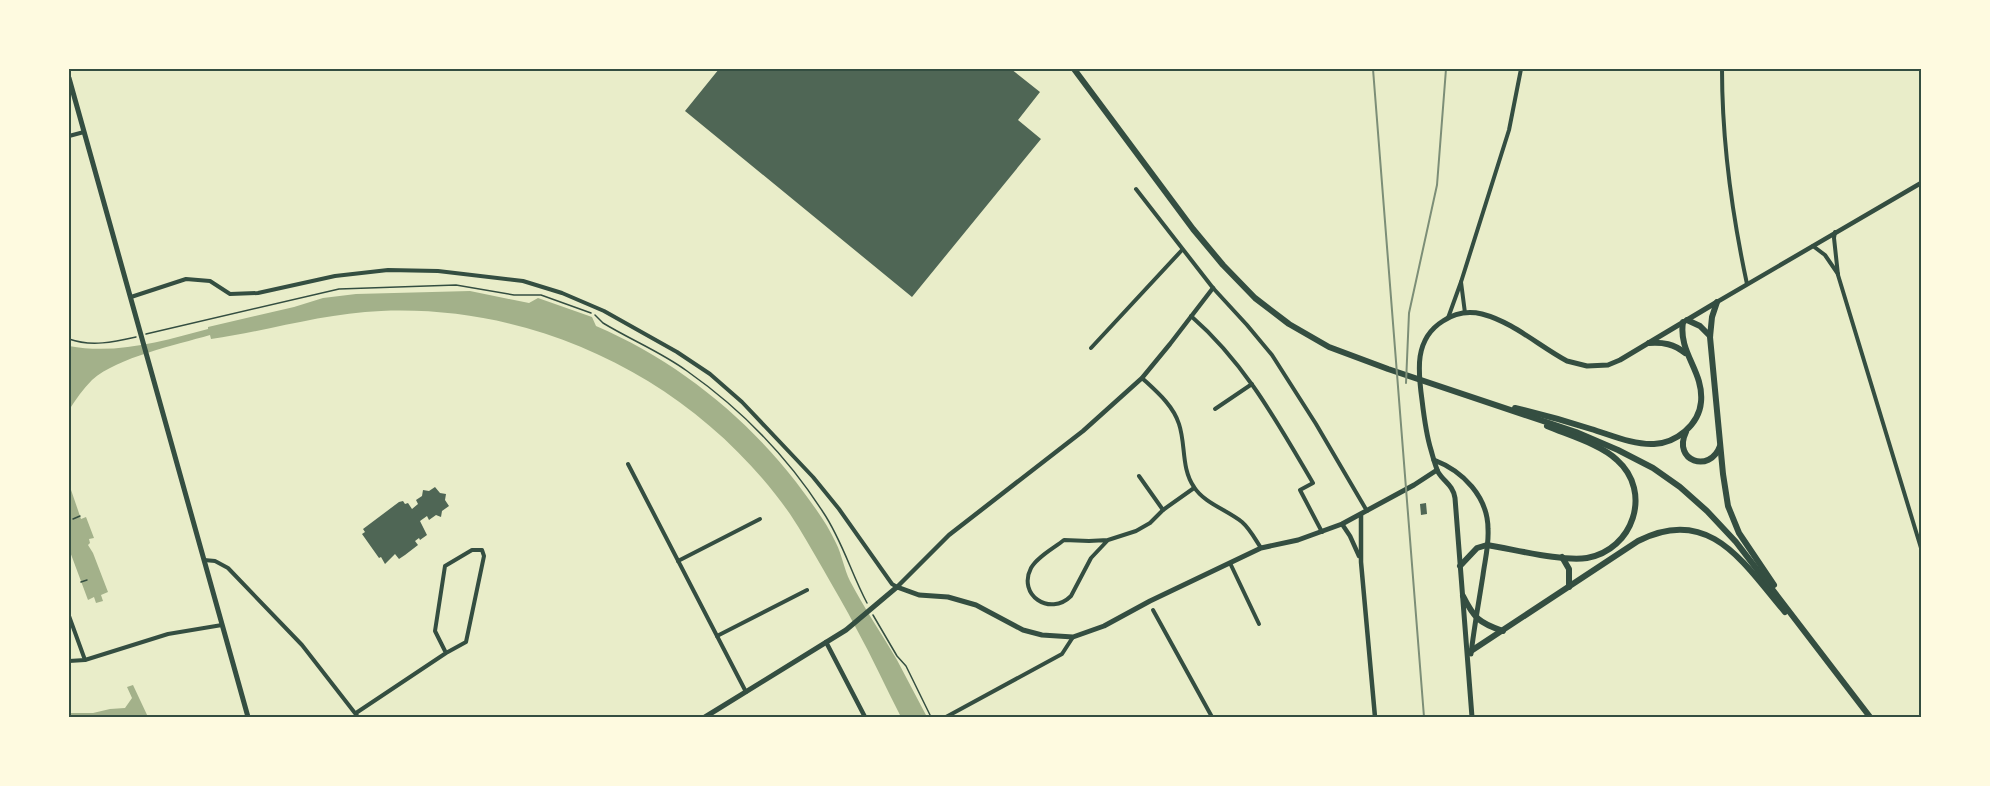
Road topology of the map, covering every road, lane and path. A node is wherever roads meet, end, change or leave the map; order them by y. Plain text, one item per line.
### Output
1 (1074, 69) edge
2 (1521, 69) edge
3 (1722, 69) edge
4 (69, 78) edge
5 (84, 132) junction
6 (69, 136) edge
7 (1921, 183) edge
8 (1136, 189) dead end
9 (1835, 232) junction
10 (1812, 245) junction
11 (1182, 250) junction
12 (1838, 274) junction
13 (1461, 282) junction
14 (1747, 284) junction
15 (1213, 288) junction
16 (130, 297) junction
17 (1717, 302) junction
18 (1465, 313) junction
19 (1191, 316) junction
20 (1448, 318) junction
21 (1685, 321) junction
22 (141, 337) junction
23 (1710, 337) junction
24 (69, 339) edge
25 (1649, 343) junction
26 (1091, 348) dead end
27 (1688, 356) junction
28 (1142, 378) junction
29 (1252, 384) junction
30 (1480, 399) junction
31 (1215, 409) dead end
32 (1511, 410) junction
33 (1686, 432) junction
34 (1720, 444) junction
35 (1434, 460) junction
36 (628, 464) dead end
37 (1437, 470) junction
38 (1139, 476) dead end
39 (1194, 488) junction
40 (1163, 510) junction
41 (1367, 512) junction
42 (1361, 515) junction
43 (80, 516) dead end
44 (73, 519) dead end
45 (760, 519) dead end
46 (1342, 524) junction
47 (1322, 532) junction
48 (1108, 540) junction
49 (1487, 545) junction
50 (843, 548) dead end
51 (1261, 548) junction
52 (1921, 548) edge
53 (1562, 557) junction
54 (204, 560) junction
55 (678, 561) junction
56 (1230, 562) junction
57 (1361, 562) junction
58 (1460, 566) junction
59 (87, 580) dead end
60 (81, 582) dead end
61 (897, 586) junction
62 (1569, 587) junction
63 (807, 590) dead end
64 (1462, 596) junction
65 (1153, 609) dead end
66 (69, 616) edge
67 (1476, 618) junction
68 (1260, 624) dead end
69 (222, 625) junction
70 (1503, 631) junction
71 (717, 636) junction
72 (1073, 637) junction
73 (1812, 640) junction
74 (826, 642) junction
75 (1471, 651) junction
76 (446, 653) junction
77 (85, 660) junction
78 (69, 661) edge
79 (906, 666) dead end
80 (1469, 673) junction
81 (1840, 677) junction
82 (747, 692) junction
83 (357, 715) edge
84 (248, 717) edge
85 (705, 717) edge
86 (865, 717) edge
87 (931, 717) edge
88 (946, 717) edge
89 (1212, 717) edge
90 (1375, 717) edge
91 (1472, 717) edge
92 (1870, 717) edge

1 - 30 main road
2 - 13 street
3 - 14 street
4 - 5 main road
5 - 6 street
5 - 16 main road
7 - 9 street
8 - 11 street
9 - 10 street
9 - 12 street
10 - 12 street
10 - 14 street
11 - 15 street
11 - 26 street
12 - 52 street
13 - 18 street
13 - 20 street
14 - 17 street
15 - 19 street
15 - 41 street
16 - 22 main road
16 - 61 street
17 - 21 main road
17 - 23 main road
18 - 20 main road
18 - 25 main road
19 - 28 street
19 - 29 street
20 - 35 main road
21 - 23 main road
21 - 25 main road
21 - 27 main road
22 - 24 path
22 - 50 path
22 - 54 main road
23 - 34 main road
25 - 27 main road
27 - 33 main road
28 - 39 street
28 - 61 street
29 - 31 street
29 - 47 street
30 - 32 main road
30 - 33 main road
32 - 53 main road
32 - 73 main road
33 - 34 main road
34 - 73 main road
35 - 37 main road
35 - 49 main road
36 - 55 street
37 - 41 main road
37 - 58 main road
38 - 40 street
39 - 40 street
39 - 51 street
40 - 48 street
41 - 42 main road
42 - 46 main road
42 - 57 street
43 - 44 path
45 - 55 street
46 - 47 main road
46 - 57 street
47 - 51 main road
48 - 48 street
49 - 53 main road
49 - 58 main road
49 - 67 main road
51 - 56 main road
53 - 62 main road
54 - 69 main road
54 - 83 street
55 - 71 street
56 - 68 street
56 - 72 main road
57 - 90 street
58 - 64 main road
59 - 60 path
61 - 72 main road
61 - 74 main road
62 - 70 main road
62 - 81 main road
63 - 71 street
64 - 67 main road
64 - 80 main road
65 - 89 street
66 - 77 street
67 - 70 main road
67 - 75 main road
69 - 77 street
69 - 84 main road
70 - 75 main road
71 - 82 street
72 - 88 street
73 - 81 main road
74 - 82 main road
74 - 86 street
75 - 80 main road
76 - 76 street
76 - 83 street
77 - 78 street
79 - 87 path
80 - 91 main road
81 - 92 main road
82 - 85 main road

